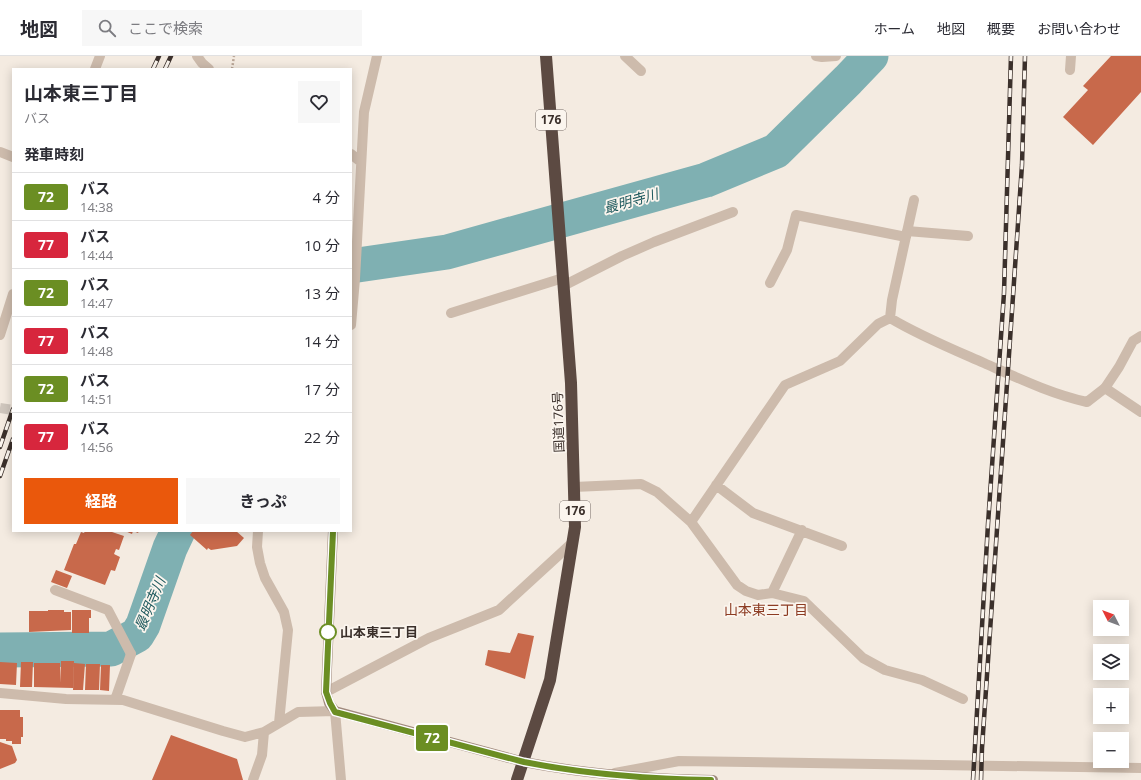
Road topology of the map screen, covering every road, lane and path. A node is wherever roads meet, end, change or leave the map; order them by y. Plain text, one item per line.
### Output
1 (100, 56) edge
2 (197, 56) edge
3 (234, 56) edge
4 (377, 56) edge
5 (546, 56) edge
6 (626, 56) edge
7 (816, 56) edge
8 (836, 56) edge
9 (1071, 56) edge
10 (95, 68) edge
11 (208, 68) edge
12 (232, 68) edge
13 (1070, 70) dead end
14 (641, 71) dead end
15 (0, 152) edge
16 (352, 155) edge
17 (12, 157) edge
18 (361, 162) junction
19 (914, 200) dead end
20 (734, 212) dead end
21 (906, 234) junction
22 (968, 236) dead end
23 (563, 282) junction
24 (770, 283) dead end
25 (12, 297) edge
26 (451, 313) dead end
27 (352, 314) edge
28 (890, 318) junction
29 (0, 335) edge
30 (1141, 336) edge
31 (1106, 388) junction
32 (1141, 412) edge
33 (716, 485) junction
34 (574, 487) junction
35 (691, 522) junction
36 (802, 530) junction
37 (258, 532) edge
38 (333, 532) edge
39 (572, 544) junction
40 (842, 546) dead end
41 (55, 590) dead end
42 (772, 593) junction
43 (326, 692) junction
44 (0, 693) edge
45 (963, 699) dead end
46 (115, 700) junction
47 (335, 712) junction
48 (279, 723) junction
49 (264, 732) junction
50 (524, 762) junction
51 (1141, 768) edge
52 (611, 774) junction
53 (253, 780) edge
54 (341, 780) edge
55 (517, 780) edge
56 (630, 780) edge
57 (713, 780) edge

1 - 10 street
2 - 11 street
3 - 12 path
4 - 18 street
5 - 23 highway, 国道176号 / 176
6 - 14 street
7 - 8 street
9 - 13 street
15 - 17 street
16 - 18 street
18 - 27 street
19 - 21 street
20 - 23 street
21 - 22 street
21 - 24 street
21 - 28 street
23 - 26 street
23 - 34 highway, 国道176号 / 176
25 - 29 street
28 - 31 street
28 - 33 street
30 - 31 street
31 - 32 street
33 - 35 street
33 - 36 street
34 - 35 street
34 - 39 highway, 国道176号 / 176
35 - 42 street
36 - 40 street
36 - 42 street
37 - 48 street
38 - 43 street
39 - 43 street
39 - 50 highway, 国道176号 / 176
41 - 46 street
42 - 45 street
43 - 47 street
44 - 46 street
46 - 49 street
47 - 48 street
47 - 50 street
47 - 54 street
48 - 49 street
49 - 53 street
50 - 52 street
50 - 55 highway, 国道176号 / 176
51 - 52 street
52 - 56 street
52 - 57 street

